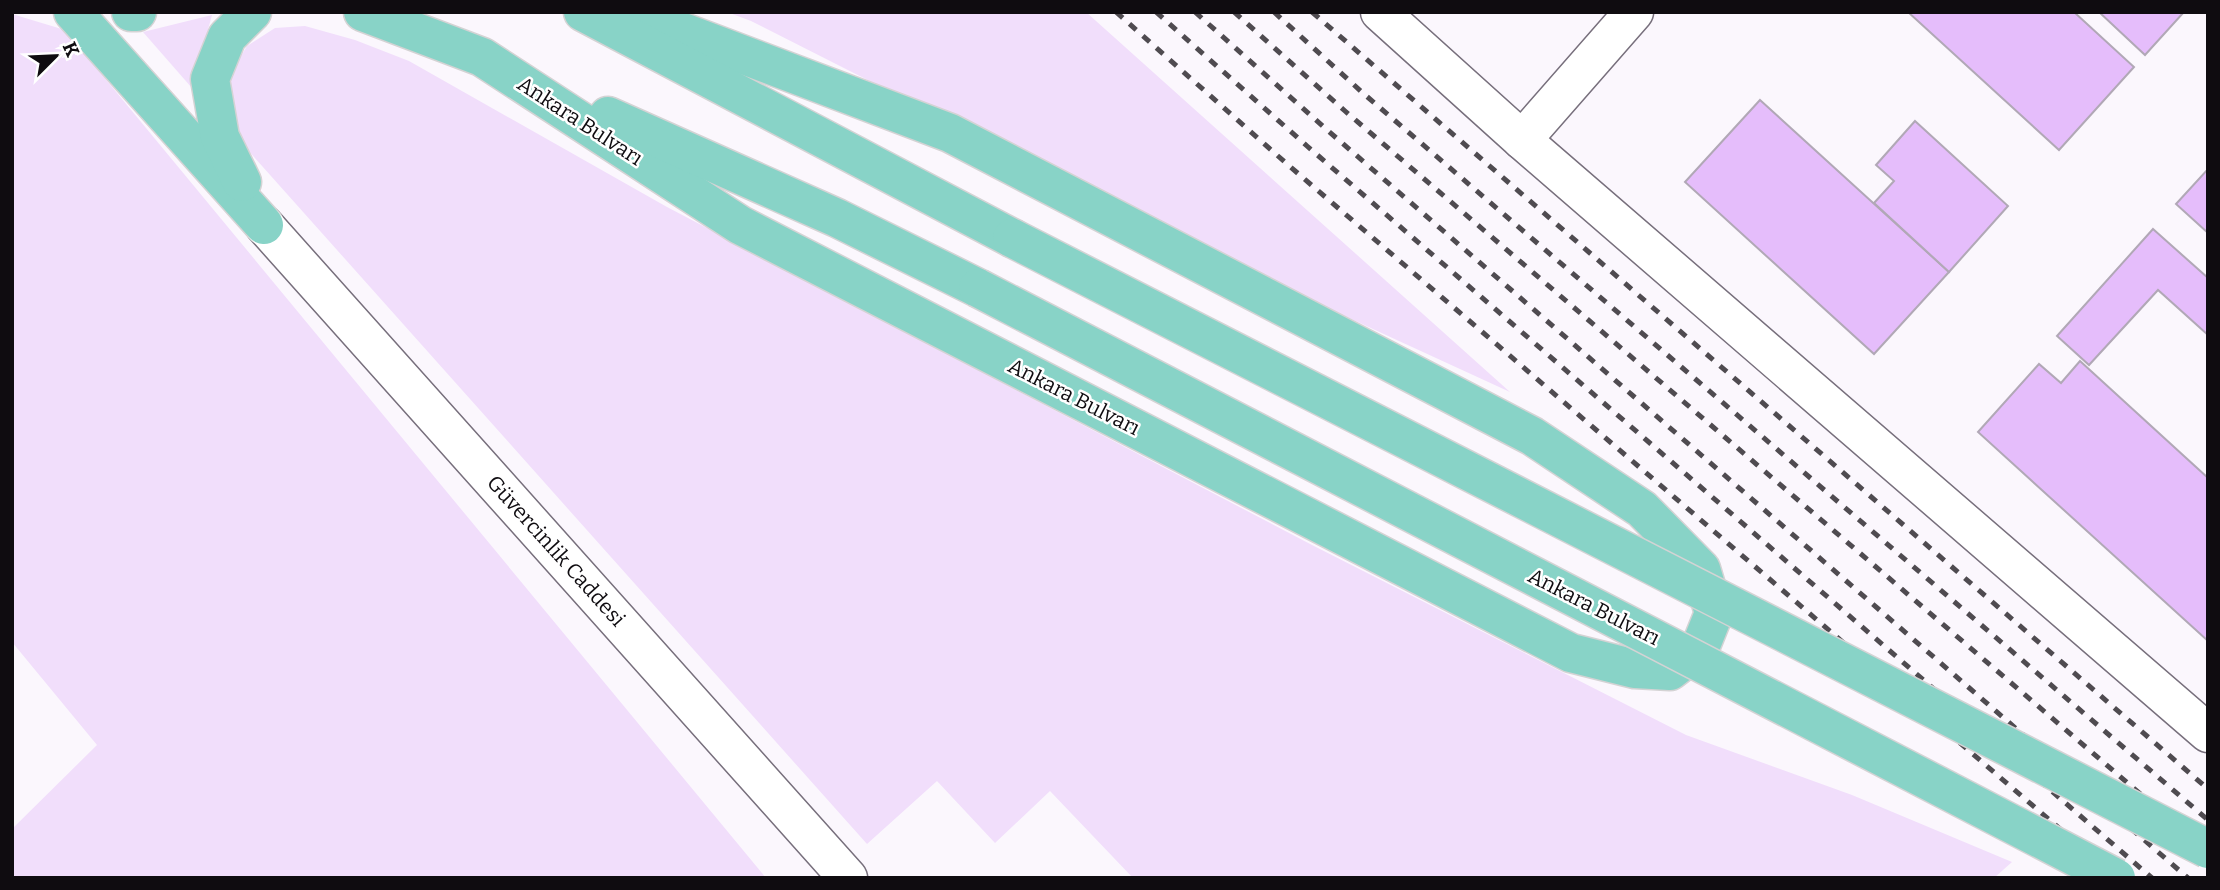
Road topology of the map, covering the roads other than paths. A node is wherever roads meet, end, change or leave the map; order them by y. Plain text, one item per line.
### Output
1 (73, 12) edge
2 (131, 12) edge
3 (137, 12) edge
4 (252, 12) edge
5 (363, 12) edge
6 (395, 12) edge
7 (583, 12) edge
8 (630, 12) edge
9 (1380, 12) edge
10 (1634, 12) edge
11 (482, 57) junction
12 (1522, 141) junction
13 (264, 225) junction
14 (2208, 733) edge
15 (2208, 849) edge
16 (848, 878) edge
17 (2116, 878) edge

1 - 13 main road
2 - 3 main road
4 - 13 main road
5 - 11 main road
6 - 11 main road, Ankara Bulvarı
7 - 15 main road, bridge
8 - 11 main road, Ankara Bulvarı
9 - 12 street
10 - 12 street
11 - 17 main road, Ankara Bulvarı, bridge
12 - 14 street
13 - 16 street, Güvercinlik Caddesi

